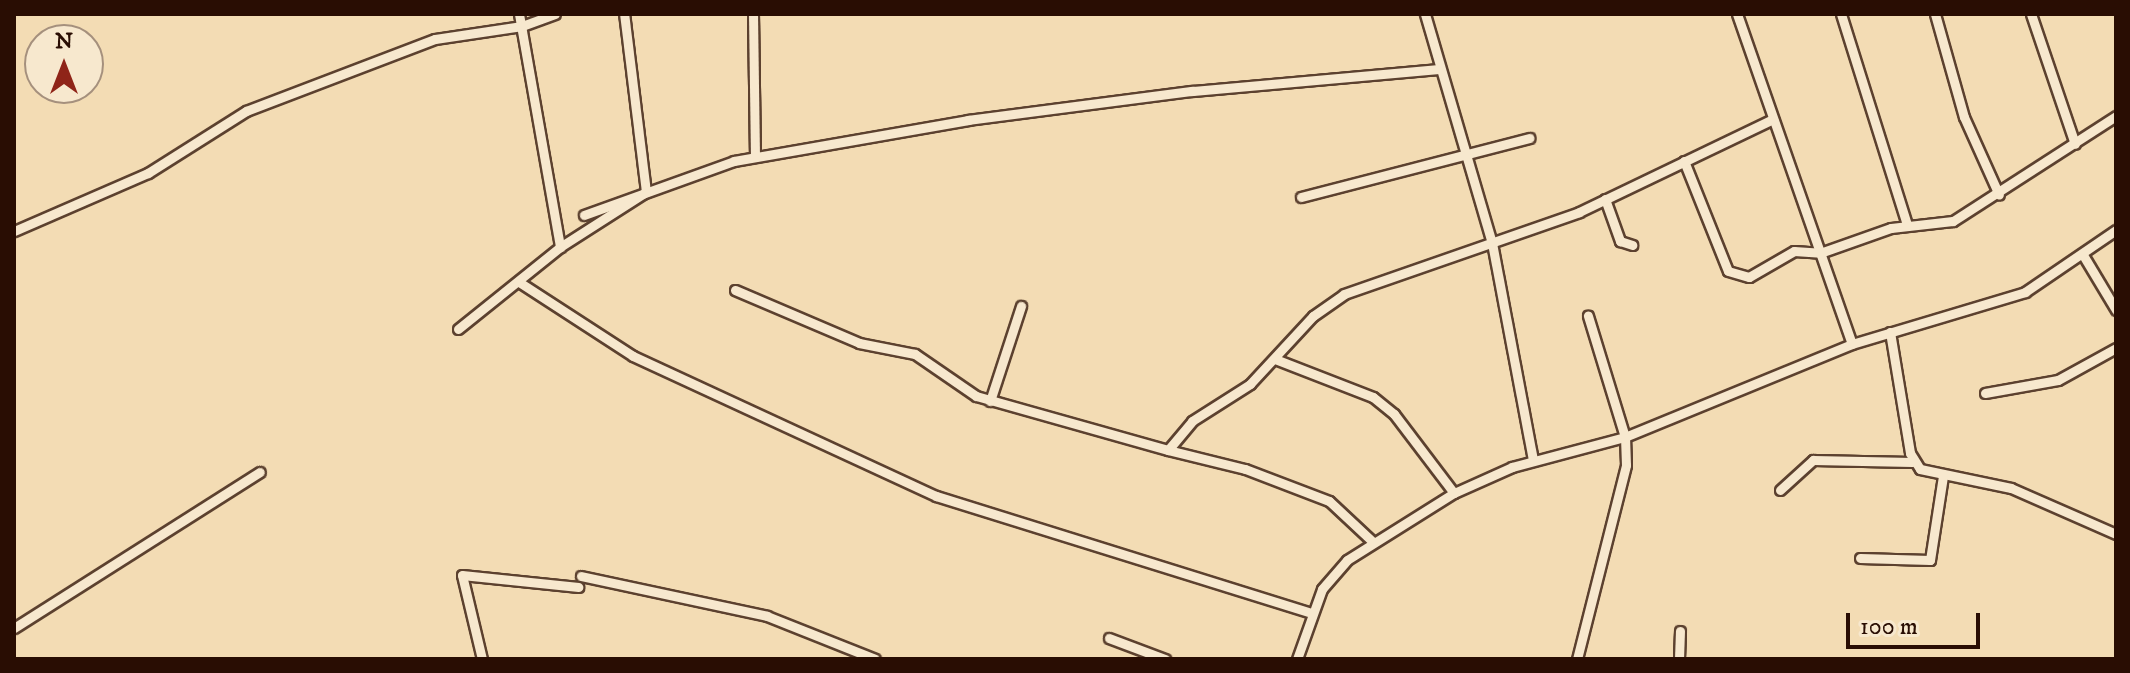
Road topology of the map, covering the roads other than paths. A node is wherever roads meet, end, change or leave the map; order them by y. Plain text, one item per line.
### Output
1 (519, 14) edge
2 (555, 14) edge
3 (624, 14) edge
4 (753, 14) edge
5 (1425, 14) edge
6 (1737, 14) edge
7 (1841, 14) edge
8 (1935, 14) edge
9 (2031, 14) edge
10 (522, 26) junction
11 (1440, 69) junction
12 (2116, 116) edge
13 (1773, 119) junction
14 (1529, 138) dead end
15 (2075, 144) junction
16 (755, 157) junction
17 (1684, 161) junction
18 (1999, 195) junction
19 (1301, 197) dead end
20 (1605, 199) junction
21 (584, 215) dead end
22 (1907, 225) junction
23 (2116, 230) edge
24 (14, 231) edge
25 (1492, 243) junction
26 (1632, 245) dead end
27 (560, 247) junction
28 (1820, 253) junction
29 (2083, 255) junction
30 (519, 282) junction
31 (735, 290) dead end
32 (1021, 306) dead end
33 (2116, 310) edge
34 (1588, 316) dead end
35 (458, 329) dead end
36 (1890, 332) junction
37 (1852, 344) junction
38 (2116, 348) edge
39 (1275, 359) junction
40 (1985, 393) dead end
41 (990, 401) junction
42 (1625, 437) junction
43 (1168, 450) junction
44 (1533, 460) junction
45 (1912, 462) junction
46 (260, 472) dead end
47 (1943, 476) junction
48 (1780, 490) dead end
49 (1454, 493) junction
50 (2116, 534) edge
51 (1373, 542) junction
52 (1860, 558) dead end
53 (581, 576) dead end
54 (578, 587) dead end
55 (1311, 613) junction
56 (14, 628) edge
57 (1680, 631) dead end
58 (1109, 638) dead end
59 (482, 659) edge
60 (875, 659) edge
61 (1165, 659) edge
62 (1297, 659) edge
63 (1577, 659) edge
64 (1679, 659) edge

1 - 10 street
2 - 10 street
3 - 27 street
4 - 16 street
5 - 11 street
6 - 13 street
7 - 22 street
8 - 18 street
9 - 15 street
10 - 24 street
10 - 27 street
11 - 16 street
11 - 25 street
12 - 15 street
13 - 17 street
13 - 28 street
14 - 19 street
15 - 18 street
16 - 21 street
17 - 20 street
17 - 28 street
18 - 22 street
20 - 25 street
20 - 26 street
22 - 28 street
23 - 29 street
25 - 39 street
25 - 44 street
27 - 30 street
28 - 37 street
29 - 33 street
29 - 36 street
30 - 35 street
30 - 55 street
31 - 41 street
32 - 41 street
34 - 42 street
36 - 37 street
36 - 45 street
37 - 42 street
38 - 40 street
39 - 43 street
39 - 49 street
41 - 43 street
42 - 44 street
42 - 63 street
43 - 51 street
44 - 49 street
45 - 47 street
45 - 48 street
46 - 56 street
47 - 50 street
47 - 52 street
49 - 51 street
51 - 55 street
53 - 60 street
54 - 59 street
55 - 62 street
57 - 64 street
58 - 61 street

